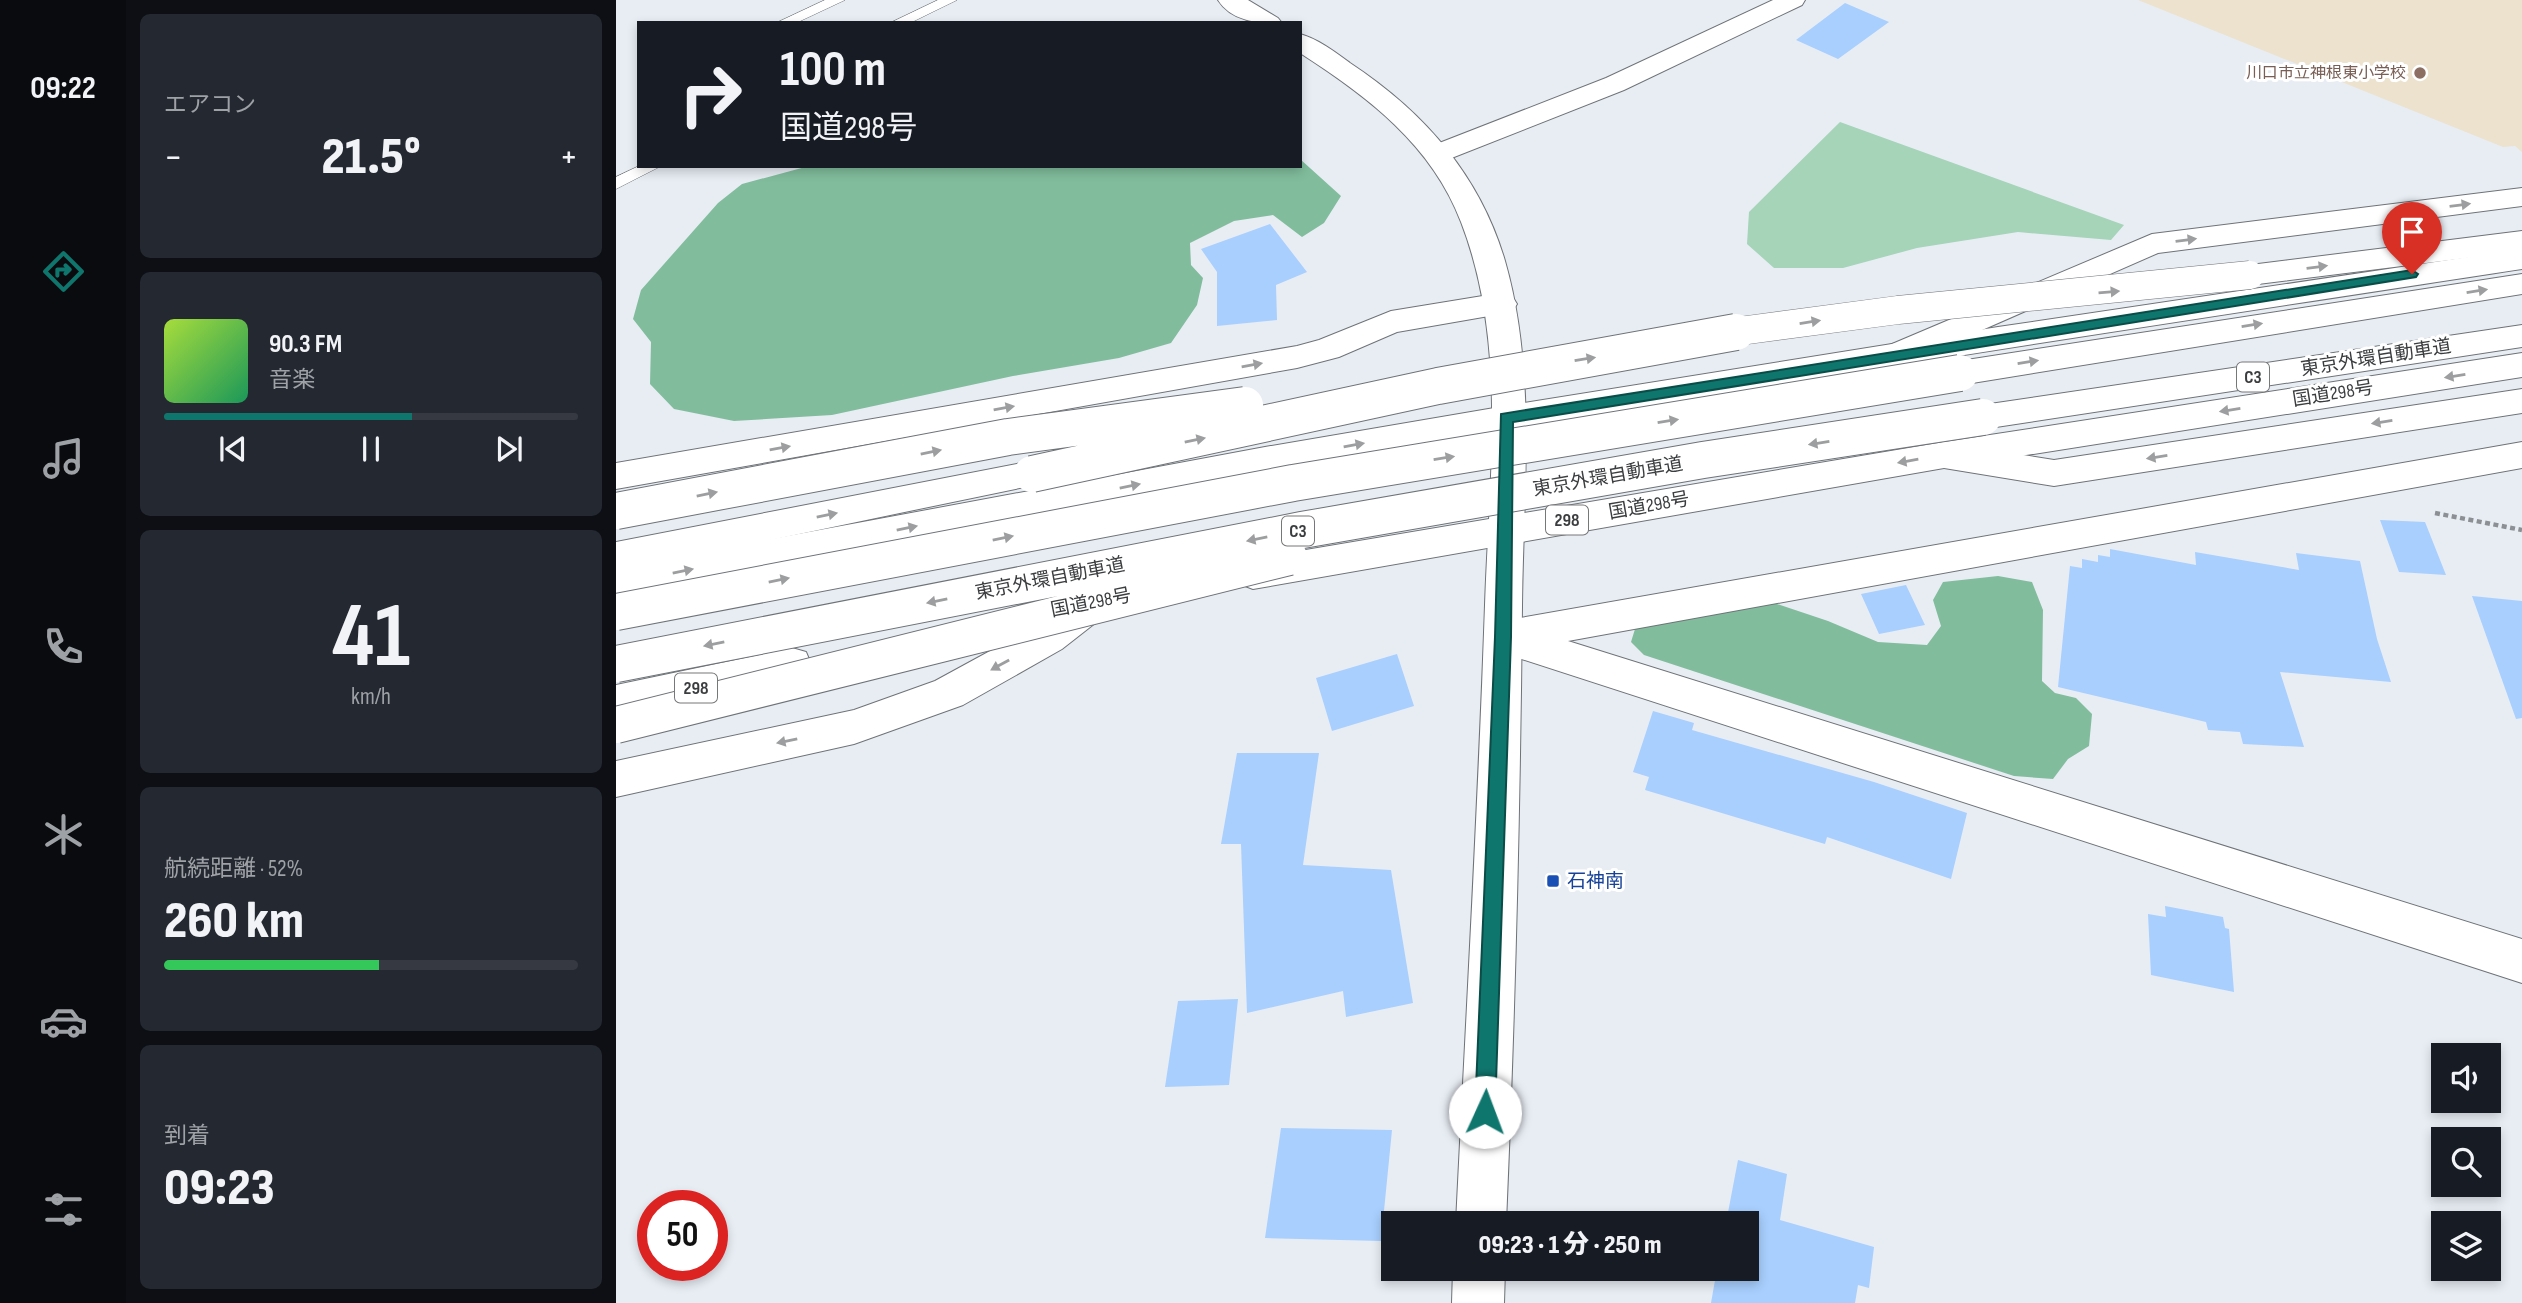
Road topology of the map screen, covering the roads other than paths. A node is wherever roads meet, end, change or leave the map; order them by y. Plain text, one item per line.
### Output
1 (838, 0) edge
2 (950, 0) edge
3 (1230, 0) edge
4 (1793, 0) edge
5 (790, 21) edge
6 (902, 21) edge
7 (1266, 21) edge
8 (1302, 43) edge
9 (1439, 153) junction
10 (649, 168) edge
11 (616, 184) edge
12 (2522, 197) edge
13 (2522, 241) edge
14 (2522, 258) edge
15 (2522, 284) edge
16 (1501, 304) junction
17 (2522, 336) edge
18 (1896, 355) junction
19 (2522, 365) edge
20 (1540, 366) junction
21 (2522, 401) edge
22 (1506, 418) junction
23 (1944, 455) junction
24 (2522, 455) edge
25 (1703, 460) junction
26 (616, 476) edge
27 (616, 511) edge
28 (1505, 531) junction
29 (616, 556) edge
30 (616, 583) edge
31 (1097, 600) junction
32 (616, 612) edge
33 (1503, 637) junction
34 (616, 664) edge
35 (776, 668) junction
36 (616, 702) edge
37 (616, 708) edge
38 (616, 725) edge
39 (616, 779) edge
40 (2522, 961) edge
41 (1481, 1211) edge
42 (1479, 1281) edge
43 (1478, 1303) edge

1 - 5 lane
2 - 6 lane
3 - 7 main road
4 - 9 main road
8 - 9 main road
9 - 16 main road
10 - 11 lane
18 -> 12 main road
20 -> 13 main road, bridge
14 - 18 main road
32 -> 15 main road, bridge
16 - 22 main road
26 -> 16 main road
17 -> 25 main road, 東京外環自動車道 / C3, bridge
18 - 22 main road
19 -> 23 main road, 国道298号 / 298
27 -> 20 main road, bridge
29 -> 20 main road, bridge
21 -> 23 main road
22 - 28 main road
30 -> 22 main road
23 -> 28 main road, 国道298号 / 298
24 - 33 main road
25 -> 34 main road, 東京外環自動車道 / C3, bridge
25 - 38 main road, bridge
28 - 31 main road, 国道298号 / 298
28 - 33 main road
31 - 35 main road, 国道298号 / 298
31 -> 39 main road
33 - 40 main road
33 - 41 main road
35 - 36 main road, 国道298号 / 298
35 - 37 main road, 298
42 - 43 main road

